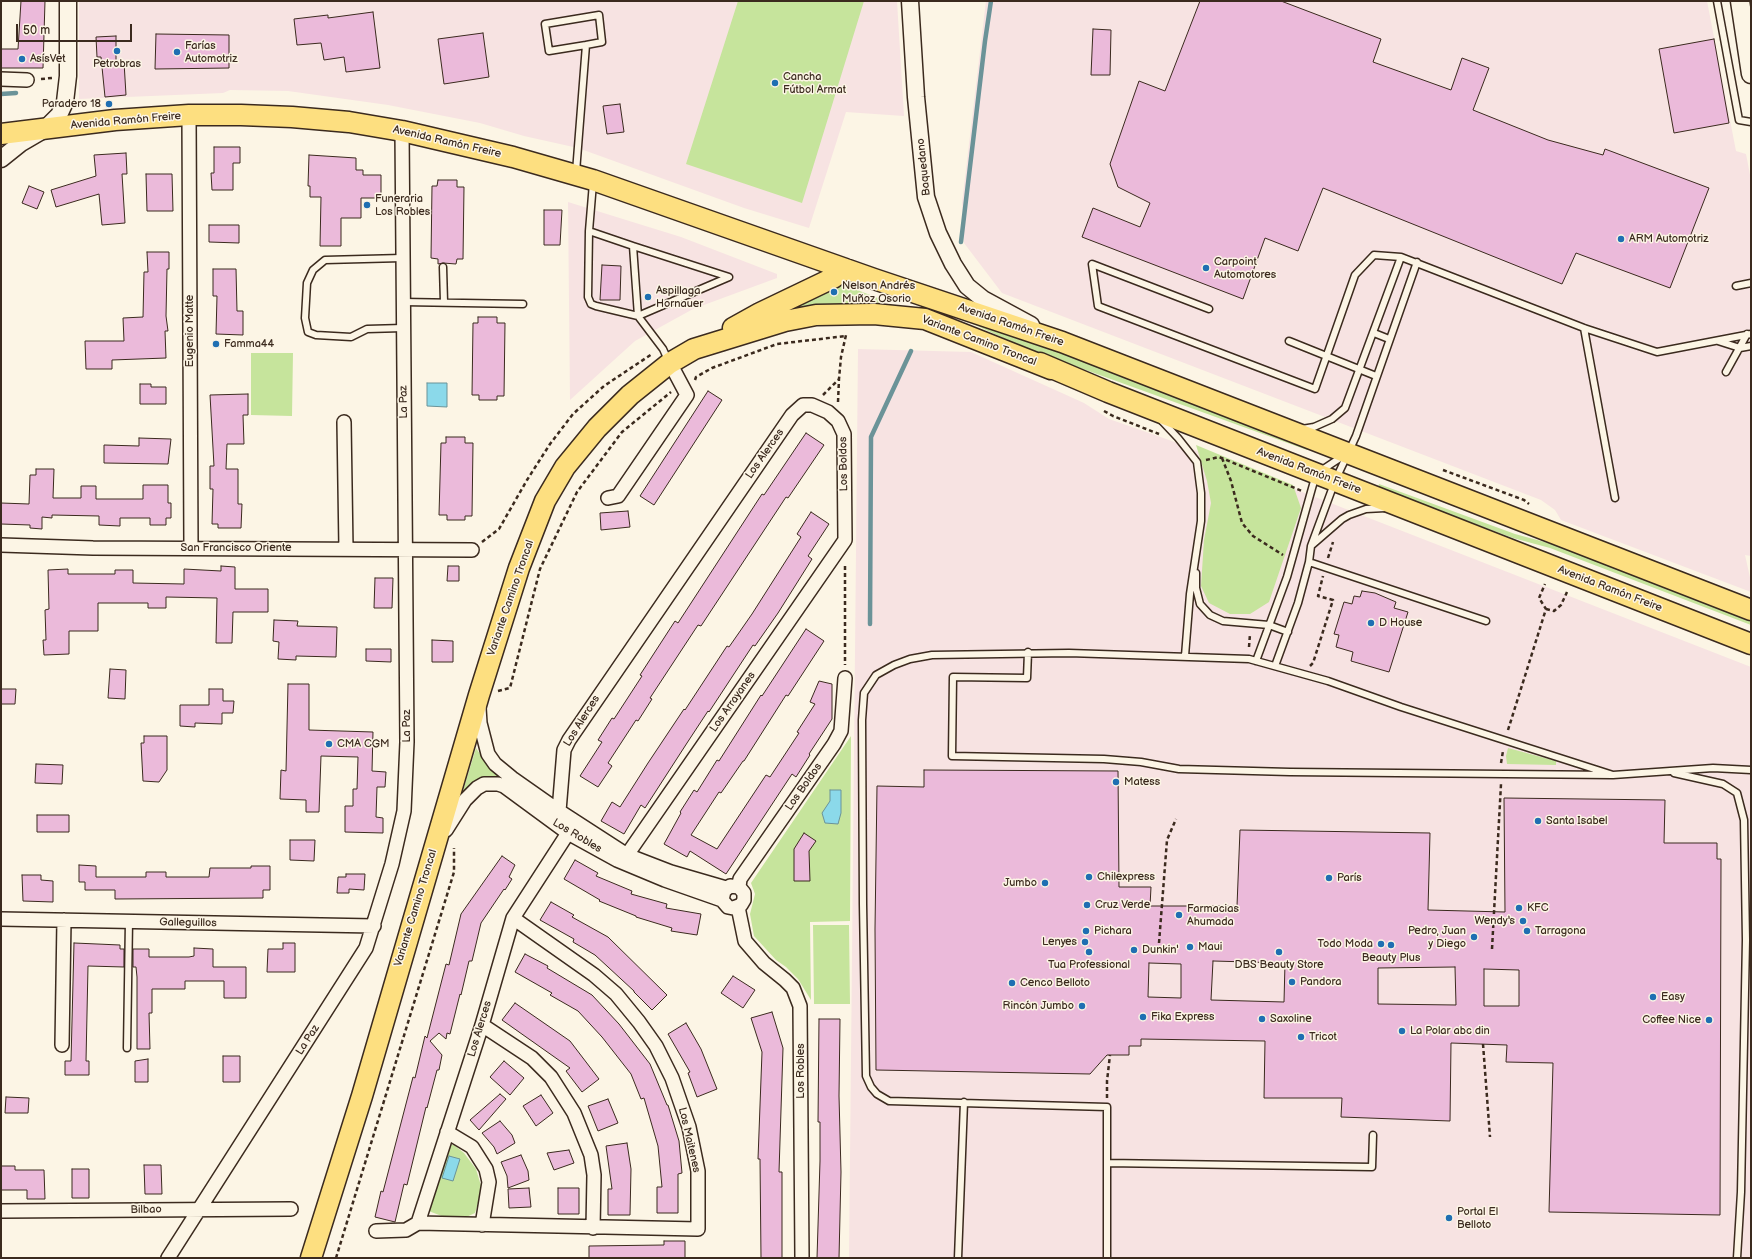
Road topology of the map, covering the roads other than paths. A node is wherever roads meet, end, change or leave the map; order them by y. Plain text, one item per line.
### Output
1 (68, 1) edge
2 (910, 1) edge
3 (1717, 1) edge
4 (1740, 1) edge
5 (586, 45) junction
6 (1751, 74) edge
7 (1, 79) edge
8 (26, 80) road end
9 (189, 115) junction
10 (1751, 122) edge
11 (45, 129) junction
12 (402, 131) junction
13 (1, 134) edge
14 (1, 159) edge
15 (584, 178) junction
16 (589, 231) junction
17 (633, 246) junction
18 (1401, 257) junction
19 (402, 258) junction
20 (1417, 262) junction
21 (443, 267) dead end
22 (845, 269) junction
23 (874, 280) junction
24 (1751, 283) edge
25 (1736, 286) dead end
26 (403, 302) junction
27 (444, 302) junction
28 (523, 304) dead end
29 (1209, 309) dead end
30 (638, 316) junction
31 (403, 328) junction
32 (1584, 328) junction
33 (1374, 333) junction
34 (1749, 334) edge
35 (1389, 339) junction
36 (1717, 340) junction
37 (1289, 341) dead end
38 (1062, 342) junction
39 (1751, 346) edge
40 (1740, 348) junction
41 (694, 350) junction
42 (1327, 356) junction
43 (670, 363) junction
44 (1051, 369) junction
45 (1360, 370) junction
46 (1726, 372) dead end
47 (1376, 376) junction
48 (812, 405) joint
49 (1150, 409) junction
50 (344, 422) dead end
51 (1291, 431) junction
52 (1347, 453) junction
53 (1316, 474) junction
54 (1335, 481) junction
55 (608, 498) dead end
56 (1616, 498) dead end
57 (1402, 507) junction
58 (845, 540) joint
59 (1, 545) edge
60 (1311, 546) junction
61 (191, 548) junction
62 (406, 548) junction
63 (346, 549) junction
64 (472, 550) dead end
65 (1195, 555) junction
66 (1309, 562) junction
67 (1751, 610) edge
68 (1486, 621) dead end
69 (1269, 625) junction
70 (1288, 632) junction
71 (1751, 644) edge
72 (1028, 652) junction
73 (1185, 656) junction
74 (1256, 661) junction
75 (1275, 666) junction
76 (845, 678) road end
77 (479, 695) junction
78 (1751, 770) edge
79 (1666, 771) junction
80 (1613, 775) junction
81 (508, 782) junction
82 (559, 811) junction
83 (568, 833) junction
84 (433, 851) junction
85 (622, 857) junction
86 (729, 892) junction
87 (738, 907) junction
88 (513, 918) junction
89 (1, 919) edge
90 (64, 920) junction
91 (129, 921) junction
92 (374, 926) junction
93 (482, 1025) junction
94 (62, 1045) dead end
95 (127, 1048) dead end
96 (964, 1102) junction
97 (447, 1132) junction
98 (1373, 1135) dead end
99 (1106, 1163) junction
100 (200, 1209) junction
101 (291, 1209) dead end
102 (1, 1211) edge
103 (418, 1223) junction
104 (482, 1226) junction
105 (593, 1228) junction
106 (376, 1231) dead end
107 (168, 1258) edge
108 (311, 1258) edge
109 (802, 1258) edge
110 (958, 1258) edge
111 (1107, 1258) edge
112 (1737, 1258) edge

1 - 11 street
2 - 38 street, Baquedano
3 - 10 lane
4 - 6 main road
5 - 5 lane
5 - 15 lane
7 - 8 street
9 - 11 main road, Avenida Ramón Freire
9 - 12 main road, Avenida Ramón Freire
9 - 61 street, Eugenio Matte
11 - 13 main road, Avenida Ramón Freire
11 - 14 street
12 - 15 main road, Avenida Ramón Freire
12 - 19 street, La Paz
15 - 16 lane
15 - 22 main road, Avenida Ramón Freire
16 - 17 lane
16 - 30 lane
17 - 30 lane
17 - 30 lane
18 - 20 lane
18 - 33 lane
18 - 42 lane
19 - 26 street, La Paz
19 - 31 lane
20 - 32 lane
20 - 35 lane
21 - 27 lane
22 - 23 main road, Avenida Ramón Freire
22 - 41 main road
23 - 38 main road, Avenida Ramón Freire
23 - 44 main road, Avenida Ramón Freire
24 - 25 lane
26 - 27 lane
26 - 31 street, La Paz
27 - 28 lane
29 - 42 lane
30 - 43 lane
31 - 62 street, La Paz
32 - 36 lane
32 - 56 lane
33 - 35 lane
33 - 45 lane
34 - 36 lane
34 - 40 lane
35 - 47 lane
36 - 40 lane
37 - 42 lane
38 - 51 main road, Avenida Ramón Freire
39 - 40 lane
40 - 46 lane
41 - 43 main road, Variante Camino Troncal
41 - 44 main road, Variante Camino Troncal
42 - 45 lane
43 - 55 street
43 - 77 main road, Variante Camino Troncal
44 - 49 main road, Avenida Ramón Freire
45 - 47 lane
45 - 51 lane
47 - 52 lane
48 - 58 street, Los Boldos
48 - 82 street, Los Alerces
49 - 53 main road, Avenida Ramón Freire
49 - 65 lane
50 - 63 street
51 - 52 main road, Avenida Ramón Freire
52 - 53 lane
52 - 54 lane
52 - 67 main road, Avenida Ramón Freire
53 - 54 main road, Avenida Ramón Freire
53 - 69 lane
54 - 57 main road, Avenida Ramón Freire
54 - 60 lane
57 - 60 lane
57 - 71 main road, Avenida Ramón Freire
58 - 85 street, Los Arrayanes
59 - 61 street, San Francisco Oriente
60 - 66 lane
61 - 63 street, San Francisco Oriente
62 - 63 street, San Francisco Oriente
62 - 64 street, San Francisco Oriente
62 - 92 street, La Paz
65 - 69 lane
65 - 73 lane
66 - 68 lane
66 - 70 lane
69 - 70 lane
69 - 74 lane
70 - 75 lane
72 - 73 lane
72 - 80 lane
72 - 96 lane
73 - 74 lane
74 - 75 lane
75 - 80 lane
76 - 86 street, Los Boldos
77 - 81 street, Los Robles
77 - 84 main road, Variante Camino Troncal
78 - 79 lane
79 - 80 lane
79 - 112 lane
81 - 82 street, Los Robles
81 - 83 street, Los Robles
81 - 84 street, Los Robles
82 - 83 street, Los Alerces
82 - 85 street, Los Robles
83 - 85 street, Los Robles
83 - 88 street, Los Alerces
84 - 108 main road, Variante Camino Troncal
85 - 86 street, Los Robles
86 - 87 street, Los Robles
86 - 87 street, Los Robles
87 - 109 street, Los Robles
88 - 93 street, Los Alerces
88 - 105 street, Los Maitenes
89 - 90 street, Galleguillos
90 - 91 street, Galleguillos
90 - 94 street
91 - 92 street, Galleguillos
91 - 95 lane
92 - 100 street, La Paz
93 - 97 street, Los Alerces
93 - 105 street
96 - 99 lane
96 - 110 lane
97 - 103 street, Los Alerces
97 - 104 street
98 - 99 lane
99 - 111 lane
100 - 101 street, Bilbao
100 - 102 street, Bilbao
100 - 107 street, La Paz
103 - 104 street, Los Maitenes
103 - 106 street, Los Maitenes
104 - 105 street, Los Maitenes

